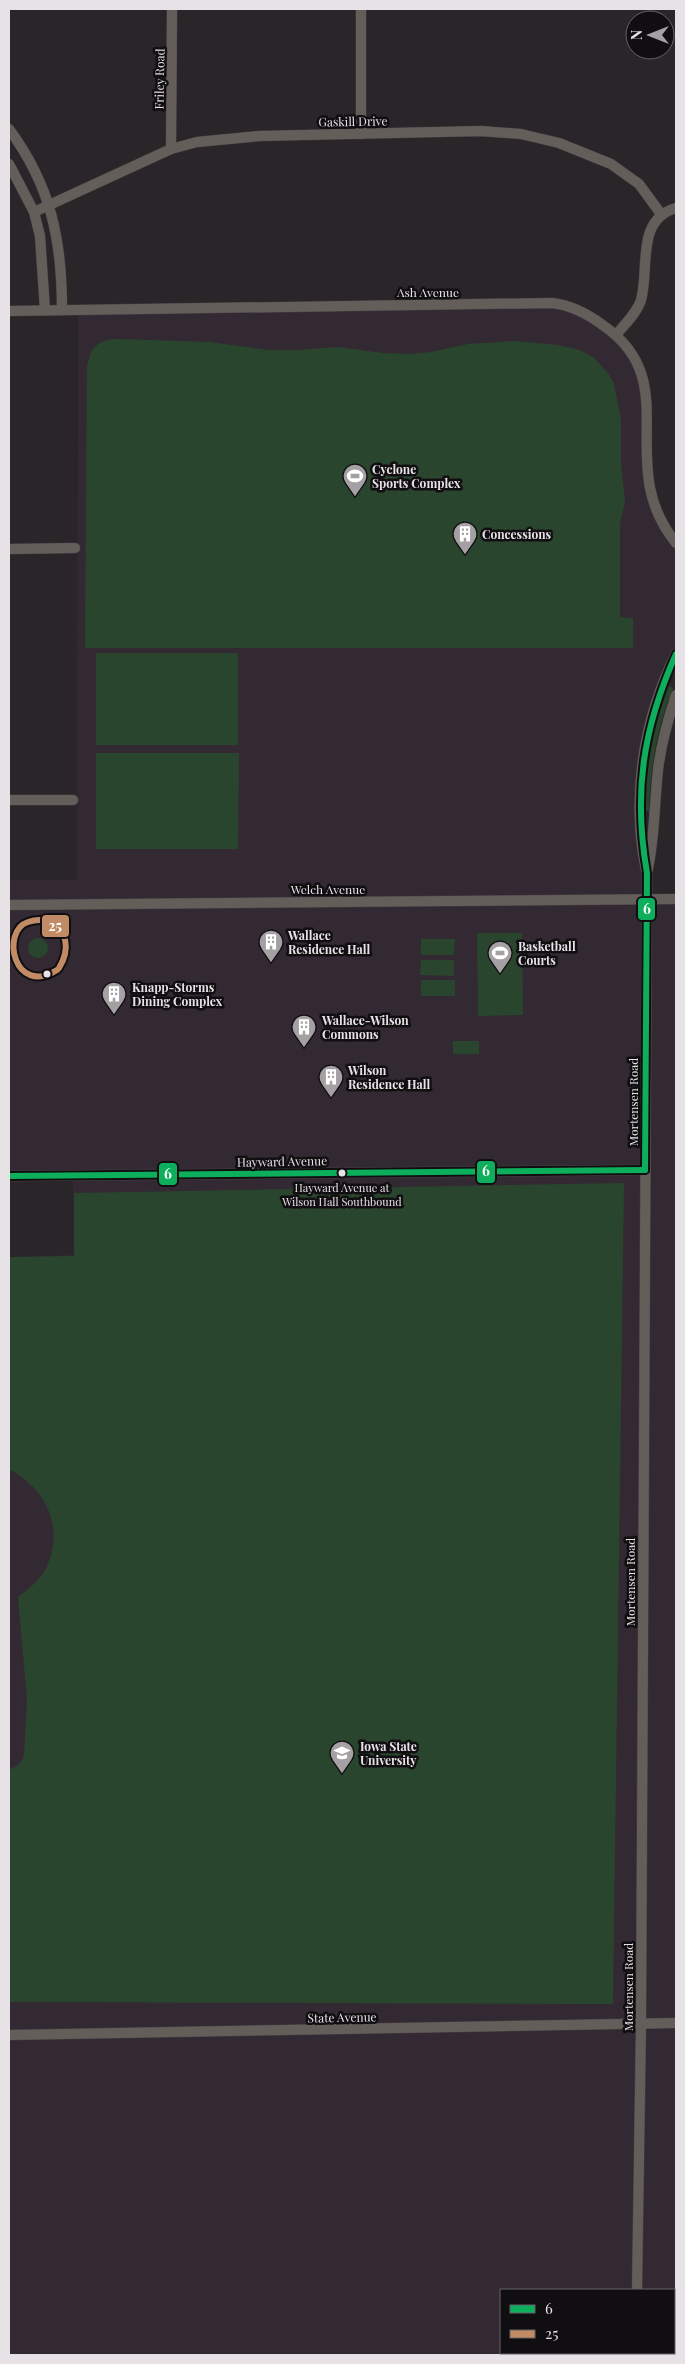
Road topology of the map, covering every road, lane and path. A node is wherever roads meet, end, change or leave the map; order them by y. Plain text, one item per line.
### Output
1 (172, 9) edge
2 (361, 9) edge
3 (9, 129) edge
4 (362, 134) junction
5 (171, 149) junction
6 (9, 164) edge
7 (50, 205) junction
8 (676, 208) edge
9 (34, 212) junction
10 (661, 214) junction
11 (9, 310) edge
12 (45, 310) junction
13 (62, 310) junction
14 (616, 335) junction
15 (676, 543) edge
16 (74, 548) dead end
17 (9, 549) edge
18 (676, 654) edge
19 (676, 695) edge
20 (9, 800) edge
21 (73, 800) dead end
22 (647, 873) junction
23 (647, 899) junction
24 (676, 899) edge
25 (9, 905) edge
26 (645, 1170) junction
27 (9, 1176) edge
28 (676, 2023) edge
29 (640, 2024) junction
30 (9, 2035) edge
31 (637, 2289) edge

1 - 5 street, Friley Road
2 - 4 street
3 - 7 street
4 - 5 street, Gaskill Drive
4 - 10 street, Gaskill Drive
5 - 7 street, Gaskill Drive
6 - 9 street
7 - 9 street, Gaskill Drive
7 - 13 street
8 - 10 street
9 - 12 street
10 - 14 street
11 - 12 street, Ash Avenue
12 - 13 street, Ash Avenue
13 - 14 street, Ash Avenue
14 - 15 street, Ash Avenue
16 - 17 street
18 - 22 street, Mortensen Road
19 - 22 street, Mortensen Road
20 - 21 street
22 - 23 street, Mortensen Road
23 - 24 street, Welch Avenue
23 - 25 street, Welch Avenue
23 - 26 street, Mortensen Road
26 - 27 street, Hayward Avenue
26 - 29 street, Mortensen Road
28 - 29 street, State Avenue
29 - 30 street, State Avenue
29 - 31 street, Mortensen Road

